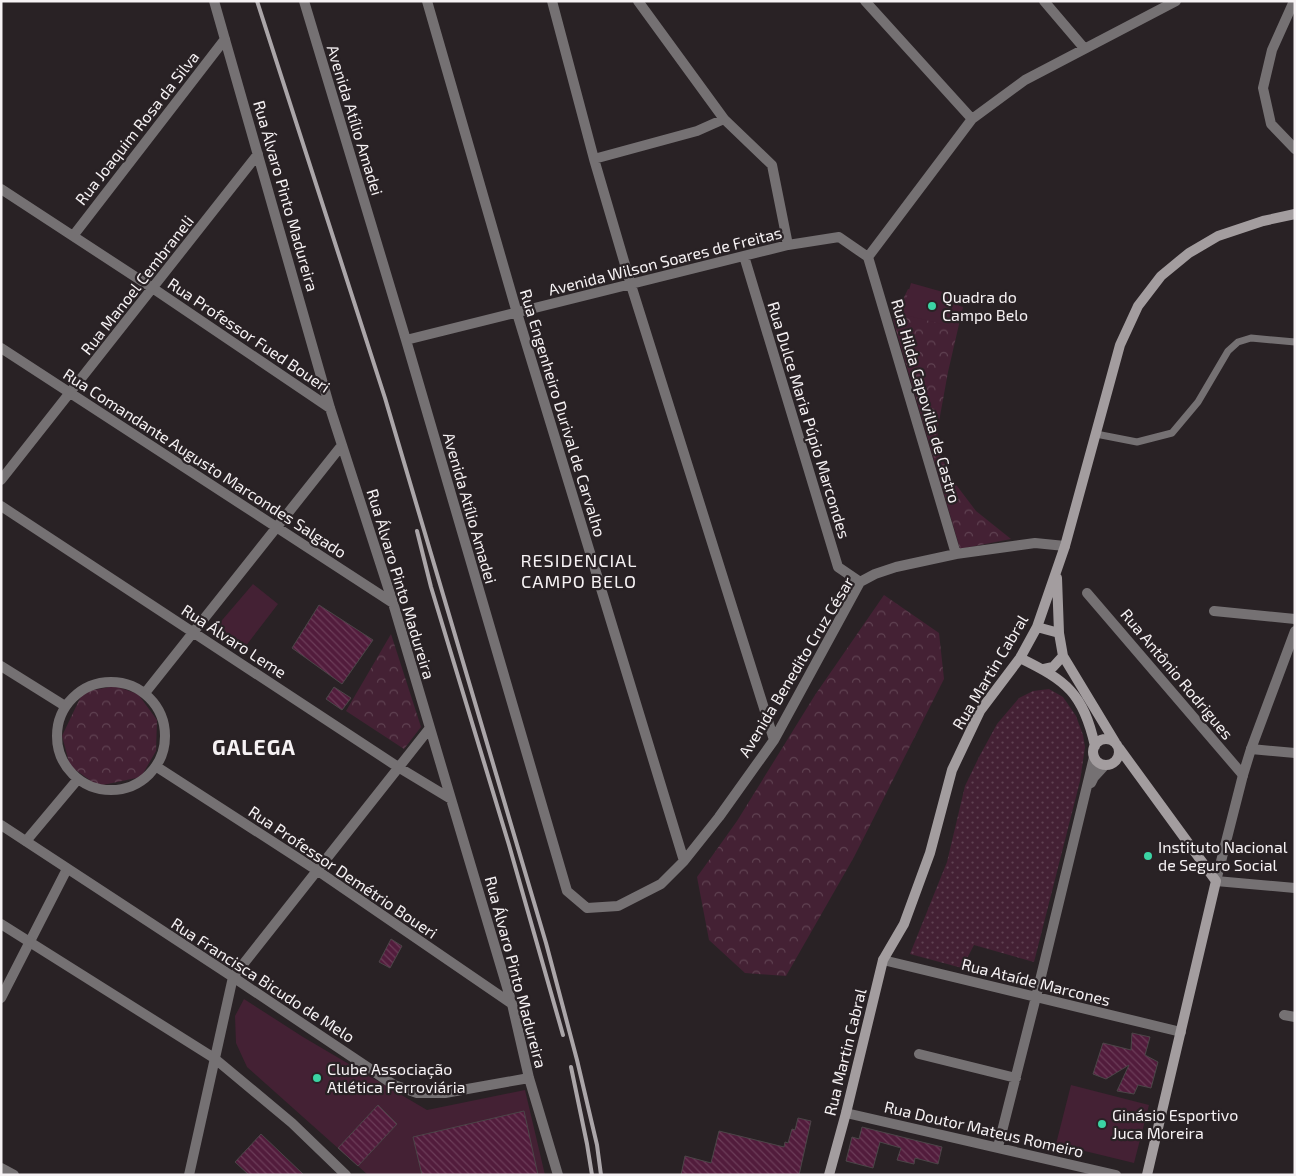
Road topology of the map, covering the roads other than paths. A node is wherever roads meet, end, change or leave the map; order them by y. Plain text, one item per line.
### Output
1 (214, 1) edge
2 (304, 1) edge
3 (428, 1) edge
4 (552, 1) edge
5 (638, 1) edge
6 (865, 1) edge
7 (1044, 1) edge
8 (1176, 1) edge
9 (1294, 1) edge
10 (225, 39) junction
11 (1084, 48) junction
12 (724, 119) junction
13 (972, 119) junction
14 (1295, 149) edge
15 (258, 154) junction
16 (594, 159) junction
17 (1, 189) edge
18 (1295, 214) edge
19 (73, 236) junction
20 (788, 245) junction
21 (744, 256) junction
22 (868, 257) junction
23 (631, 285) junction
24 (154, 289) junction
25 (517, 313) junction
26 (406, 340) junction
27 (1295, 342) edge
28 (1, 348) edge
29 (70, 393) junction
30 (330, 408) junction
31 (1096, 434) junction
32 (342, 445) junction
33 (1, 480) edge
34 (1, 506) edge
35 (277, 527) junction
36 (1066, 546) junction
37 (956, 554) junction
38 (1057, 572) junction
39 (860, 582) junction
40 (1087, 593) dead end
41 (393, 603) junction
42 (1214, 611) dead end
43 (1295, 619) edge
44 (1036, 627) junction
45 (1295, 631) edge
46 (193, 632) junction
47 (1059, 634) junction
48 (1063, 656) junction
49 (1020, 658) junction
50 (1, 666) edge
51 (1044, 670) junction
52 (145, 693) junction
53 (65, 706) junction
54 (429, 729) junction
55 (774, 740) junction
56 (1117, 745) junction
57 (1094, 746) junction
58 (1251, 748) junction
59 (1295, 753) edge
60 (1094, 757) junction
61 (1109, 764) junction
62 (157, 766) junction
63 (398, 767) junction
64 (1242, 775) junction
65 (78, 779) junction
66 (1142, 780) junction
67 (1084, 798) junction
68 (451, 799) junction
69 (1, 825) edge
70 (26, 841) junction
71 (684, 860) junction
72 (66, 869) junction
73 (318, 871) junction
74 (1216, 880) junction
75 (1295, 888) edge
76 (1, 924) edge
77 (30, 942) junction
78 (883, 960) junction
79 (233, 977) junction
80 (1036, 997) junction
81 (1, 998) edge
82 (512, 1004) junction
83 (1284, 1014) dead end
84 (1295, 1017) edge
85 (1181, 1032) junction
86 (919, 1054) dead end
87 (214, 1058) junction
88 (529, 1078) junction
89 (1016, 1078) junction
90 (846, 1113) junction
91 (998, 1147) junction
92 (1, 1168) edge
93 (14, 1175) edge
94 (189, 1175) edge
95 (346, 1175) edge
96 (558, 1175) edge
97 (829, 1175) edge
98 (1116, 1175) edge
99 (1147, 1175) edge

1 - 10 street, Rua Álvaro Pinto Madureira
2 - 26 street, Avenida Atílio Amadei
3 - 25 street, Rua Engenheiro Durival de Carvalho
4 - 16 street
5 - 12 street
6 - 13 street
7 - 11 street
8 - 11 street
9 - 14 street
10 - 15 street, Rua Álvaro Pinto Madureira
10 - 19 street, Rua Joaquim Rosa da Silva
11 - 13 street
12 - 16 street
12 - 20 street
13 - 22 street
15 - 24 street, Rua Manoel Cembraneli
15 - 30 street, Rua Álvaro Pinto Madureira
16 - 23 street
17 - 19 street, Rua Professor Fued Boueri
18 - 31 main road, Rua Martin Cabral
19 - 24 street, Rua Professor Fued Boueri
20 - 21 street, Avenida Wilson Soares de Freitas
20 - 22 street, Avenida Wilson Soares de Freitas
21 - 23 street, Avenida Wilson Soares de Freitas
21 - 39 street, Rua Dulce Maria Púpio Marcondes
22 - 37 street, Rua Hilda Capovilla de Castro
23 - 25 street, Avenida Wilson Soares de Freitas
23 - 55 street
24 - 29 street, Rua Manoel Cembraneli
24 - 30 street, Rua Professor Fued Boueri
25 - 26 street, Avenida Wilson Soares de Freitas
25 - 71 street, Rua Engenheiro Durival de Carvalho
26 - 71 street, Avenida Atílio Amadei
27 - 31 lane
28 - 29 street, Rua Comandante Augusto Marcondes Salgado
29 - 33 street, Rua Manoel Cembraneli
29 - 35 street, Rua Comandante Augusto Marcondes Salgado
30 - 32 street, Rua Álvaro Pinto Madureira
31 - 36 main road, Rua Martin Cabral
32 - 35 street
32 - 41 street, Rua Álvaro Pinto Madureira
34 - 46 street, Rua Álvaro Leme
35 - 41 street, Rua Comandante Augusto Marcondes Salgado
35 - 46 street
36 - 37 street, Avenida Benedito Cruz César
36 - 38 main road, Rua Martin Cabral
37 - 39 street, Avenida Benedito Cruz César
38 - 44 main road, Rua Martin Cabral
38 - 47 main road
39 - 55 street, Avenida Benedito Cruz César
40 - 64 street, Rua Antônio Rodrigues
41 - 54 street, Rua Álvaro Pinto Madureira
42 - 43 street
44 - 47 main road
44 - 49 main road, Rua Martin Cabral
45 - 58 street
46 - 52 street
46 - 63 street, Rua Álvaro Leme
47 - 48 main road
48 - 51 main road
48 - 56 main road
49 - 51 main road
49 - 78 main road, Rua Martin Cabral
50 - 53 street
51 - 57 main road
52 - 53 street
52 - 62 street
53 - 65 street
54 - 63 street
54 - 68 street, Rua Álvaro Pinto Madureira
55 - 71 street, Avenida Benedito Cruz César
56 - 57 main road
56 - 61 main road
56 - 66 main road
57 - 60 main road
58 - 59 street
58 - 64 street
60 - 61 main road
60 - 67 street
61 - 66 main road
61 - 67 street
62 - 65 street
62 - 73 street, Rua Professor Demétrio Boueri
63 - 68 street, Rua Álvaro Leme
63 - 73 street
64 - 74 street
65 - 70 street
66 - 74 main road
67 - 80 street
68 - 82 street, Rua Álvaro Pinto Madureira
69 - 70 street, Rua Francisca Bicudo de Melo
70 - 72 street, Rua Francisca Bicudo de Melo
72 - 77 street
72 - 79 street, Rua Francisca Bicudo de Melo
73 - 79 street
73 - 82 street, Rua Professor Demétrio Boueri
74 - 75 street
74 - 85 main road
76 - 77 street
77 - 81 street
77 - 87 street
78 - 80 street, Rua Ataíde Marcones
78 - 90 main road, Rua Martin Cabral
79 - 87 street
79 - 88 street, Rua Francisca Bicudo de Melo
80 - 85 street, Rua Ataíde Marcones
80 - 89 street
82 - 88 street, Rua Álvaro Pinto Madureira
83 - 84 street
85 - 99 main road
86 - 89 street
87 - 94 street
87 - 95 street
88 - 96 street, Rua Álvaro Pinto Madureira
89 - 91 street
90 - 91 street, Rua Doutor Mateus Romeiro
90 - 97 main road, Rua Martin Cabral
91 - 98 street, Rua Doutor Mateus Romeiro
92 - 93 street

